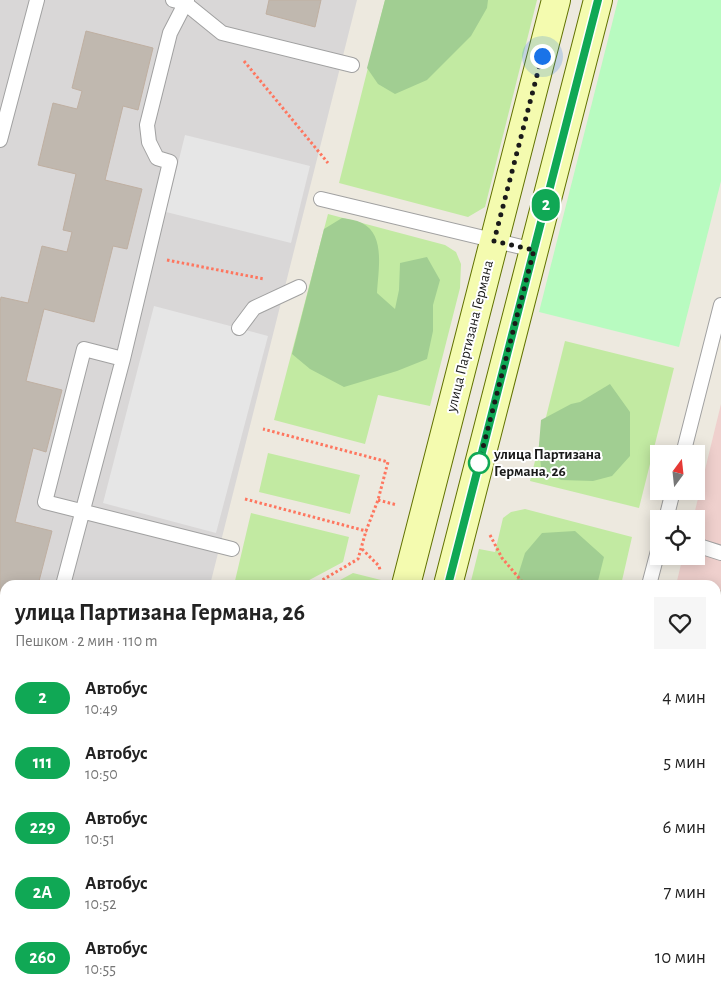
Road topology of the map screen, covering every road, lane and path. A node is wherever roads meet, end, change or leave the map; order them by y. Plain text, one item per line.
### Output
1 (37, 0) edge
2 (556, 0) edge
3 (598, 0) edge
4 (182, 1) edge
5 (222, 33) junction
6 (352, 66) dead end
7 (0, 140) edge
8 (328, 163) dead end
9 (322, 199) dead end
10 (494, 241) junction
11 (534, 250) junction
12 (147, 256) junction
13 (300, 287) joint
14 (721, 305) edge
15 (239, 328) dead end
16 (715, 354) edge
17 (123, 358) junction
18 (263, 429) dead end
19 (686, 445) edge
20 (245, 499) dead end
21 (378, 500) junction
22 (406, 507) dead end
23 (82, 511) junction
24 (487, 529) dead end
25 (366, 531) junction
26 (362, 548) junction
27 (705, 548) edge
28 (232, 549) dead end
29 (721, 552) edge
30 (654, 565) edge
31 (380, 573) dead end
32 (64, 580) edge
33 (323, 580) edge
34 (407, 580) edge
35 (449, 580) edge
36 (521, 580) edge
37 (650, 580) edge

1 - 7 lane
2 - 10 main road, улица Партизана Германа
3 - 11 main road
4 - 5 lane
4 - 12 lane
5 - 6 lane
5 - 8 path
9 - 10 lane
10 - 11 lane
10 - 34 main road, улица Партизана Германа
11 - 35 main road
12 - 13 path
12 - 17 lane
13 - 15 lane
14 - 16 lane
16 - 19 lane
17 - 23 lane
17 - 23 lane
18 - 21 path
20 - 25 path
21 - 22 path
21 - 25 path
23 - 28 lane
23 - 32 lane
24 - 36 path
25 - 26 path
26 - 31 path
26 - 33 path
27 - 29 lane
30 - 37 lane

